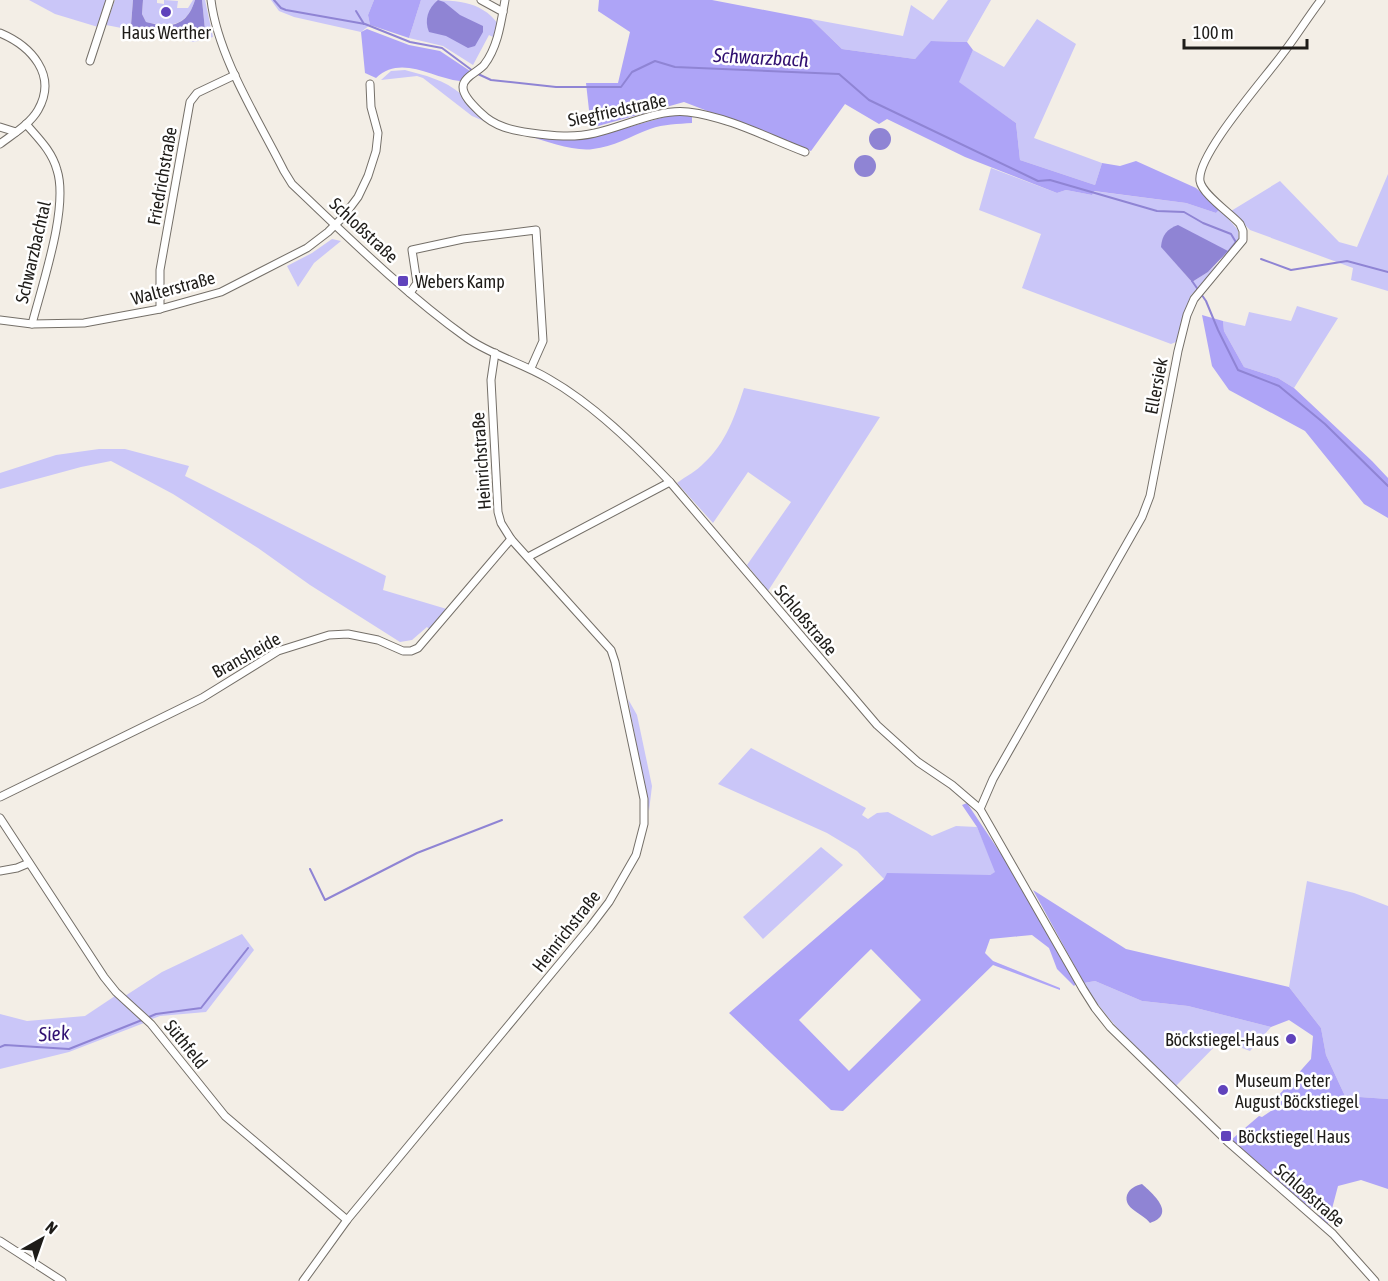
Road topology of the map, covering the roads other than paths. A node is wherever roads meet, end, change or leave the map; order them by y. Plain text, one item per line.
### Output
1 (110, 0) edge
2 (211, 0) edge
3 (481, 0) edge
4 (505, 0) edge
5 (1321, 0) edge
6 (503, 12) junction
7 (0, 33) edge
8 (90, 60) dead end
9 (235, 75) junction
10 (370, 84) dead end
11 (26, 124) junction
12 (0, 127) edge
13 (16, 132) junction
14 (0, 144) edge
15 (805, 152) dead end
16 (336, 225) junction
17 (410, 293) junction
18 (160, 309) junction
19 (0, 321) edge
20 (32, 324) junction
21 (495, 353) junction
22 (531, 368) junction
23 (670, 482) junction
24 (511, 539) junction
25 (528, 557) junction
26 (0, 797) edge
27 (980, 809) junction
28 (0, 818) edge
29 (29, 862) junction
30 (0, 871) edge
31 (347, 1220) junction
32 (0, 1241) edge
33 (62, 1281) edge
34 (303, 1281) edge
35 (1375, 1281) edge

1 - 8 street
2 - 9 street, Schloßstraße
3 - 6 street
4 - 6 street, Siegfriedstraße
5 - 27 street, Ellersiek
6 - 15 street, Siegfriedstraße
7 - 11 street
9 - 16 street, Schloßstraße
9 - 18 street, Friedrichstraße
10 - 16 street, Walterstraße
11 - 13 street
11 - 20 street, Schwarzbachtal
12 - 13 street
13 - 14 street
16 - 17 street, Schloßstraße
16 - 18 street, Walterstraße
17 - 21 street, Schloßstraße
17 - 22 street
18 - 20 street, Walterstraße
19 - 20 street, Walterstraße
21 - 22 street, Schloßstraße
21 - 24 street, Heinrichstraße
22 - 23 street, Schloßstraße
23 - 25 street
23 - 27 street, Schloßstraße
24 - 25 street, Heinrichstraße
24 - 26 street, Bransheide
25 - 31 street, Heinrichstraße
27 - 35 street, Schloßstraße
28 - 29 street, Süthfeld
29 - 30 street
29 - 31 street, Süthfeld
31 - 34 street, Heinrichstraße
32 - 33 street

